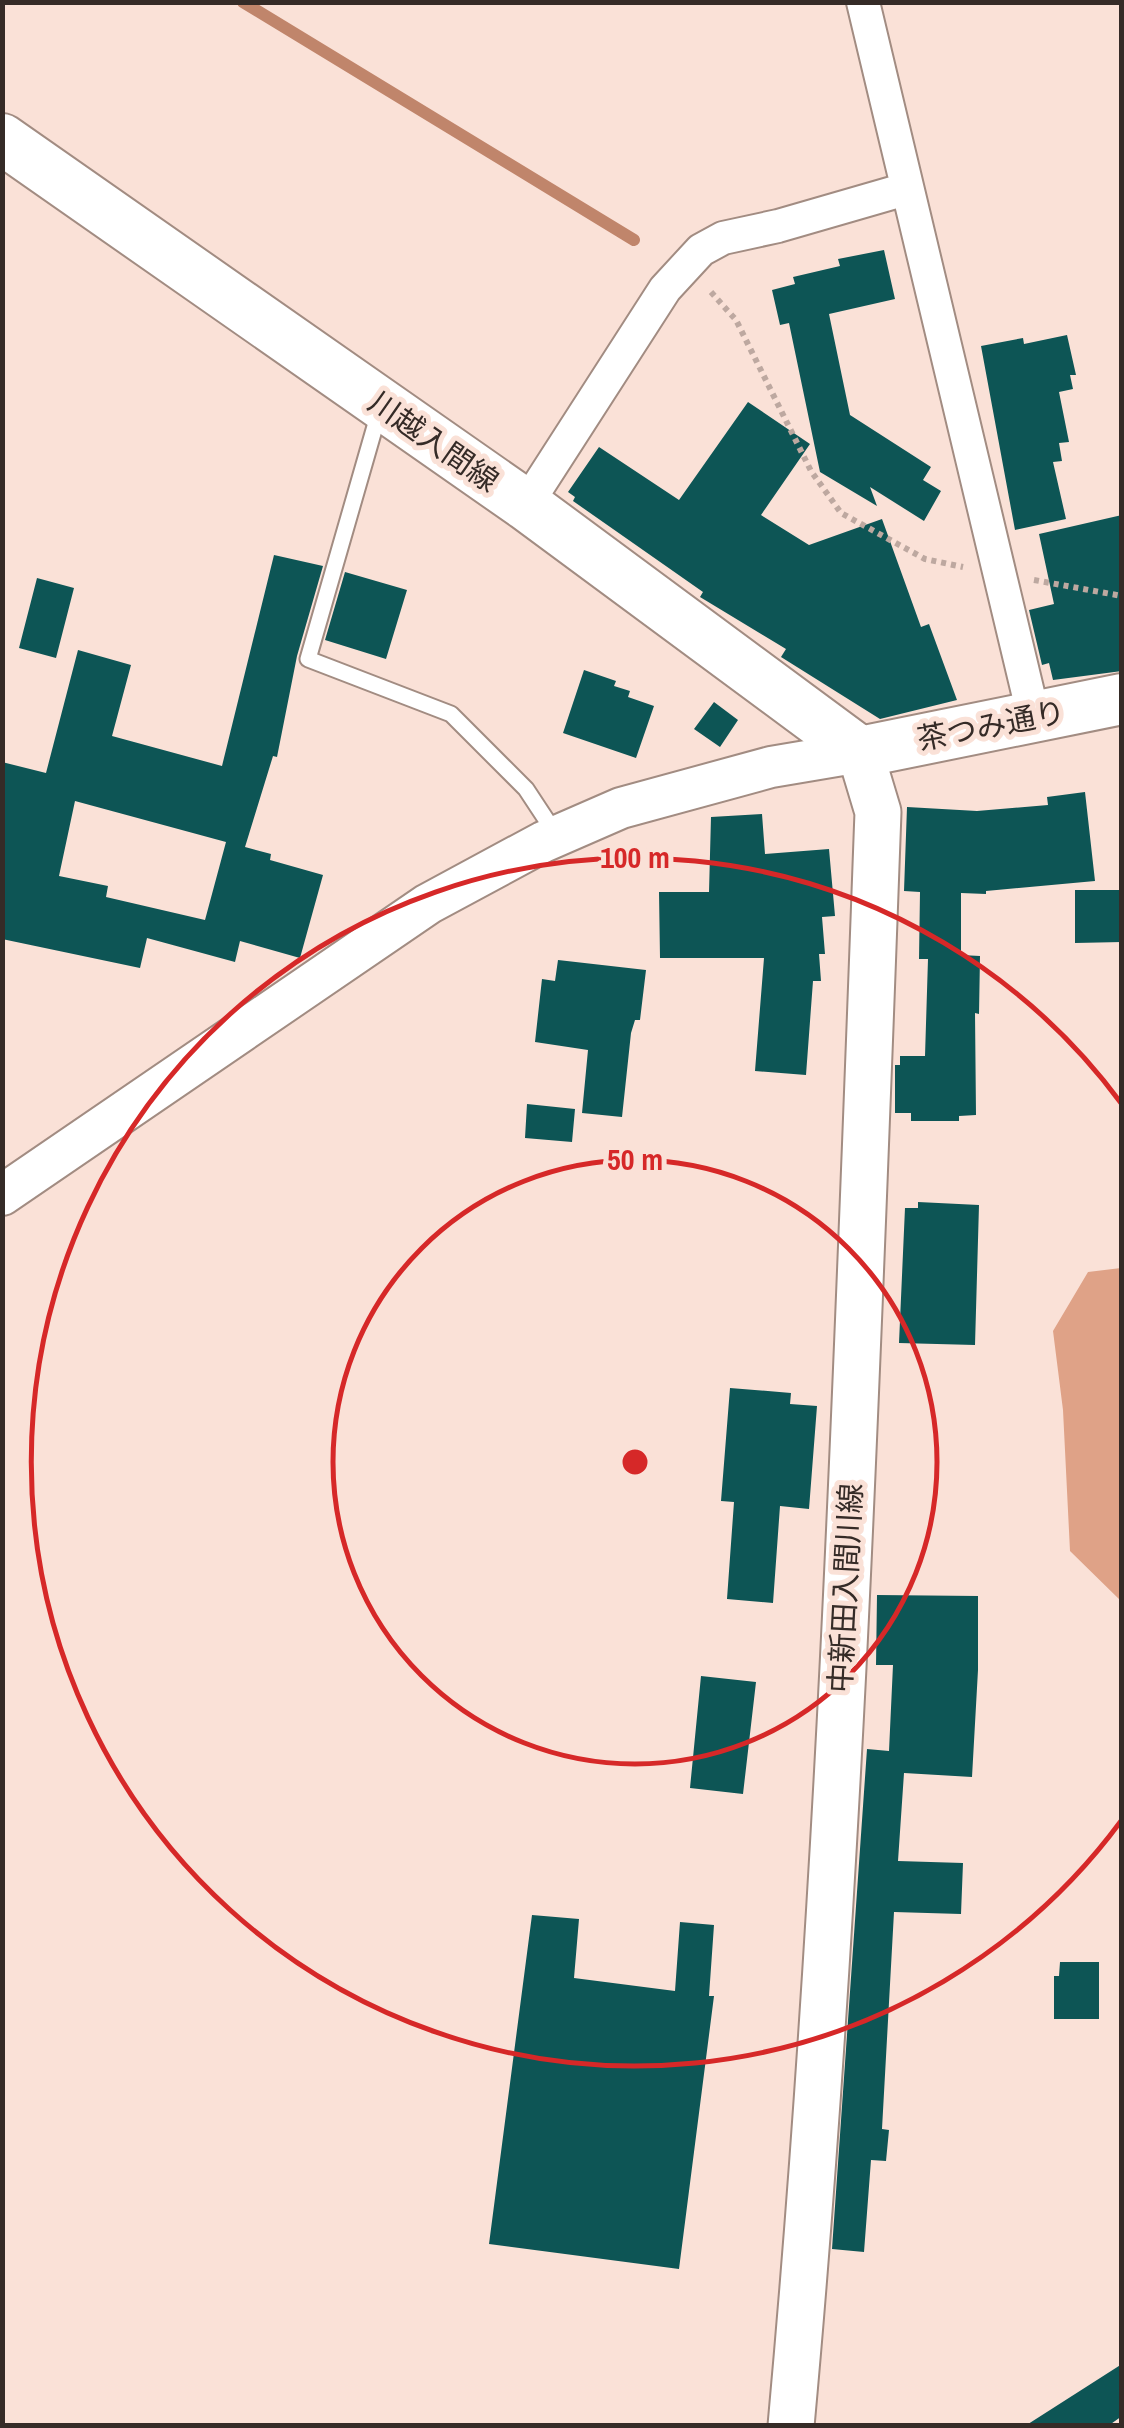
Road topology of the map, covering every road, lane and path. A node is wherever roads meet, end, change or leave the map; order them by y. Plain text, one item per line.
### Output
1 (863, 2) edge
2 (2, 138) edge
3 (906, 189) junction
4 (682, 268) junction
5 (381, 404) junction
6 (526, 506) junction
7 (1002, 576) junction
8 (1122, 596) edge
9 (1122, 699) edge
10 (1034, 718) junction
11 (860, 752) junction
12 (558, 836) junction
13 (2, 1195) edge
14 (791, 2426) edge

1 - 3 street
2 - 5 main road, 川越入間線
3 - 4 street
3 - 7 street
4 - 6 street
4 - 7 path
5 - 6 main road, 川越入間線
5 - 12 lane
6 - 11 main road, 川越入間線
7 - 8 path
7 - 10 street
9 - 10 main road, 茶つみ通り
10 - 11 main road, 茶つみ通り
11 - 12 street
11 - 14 main road, 中新田入間川線
12 - 13 street

